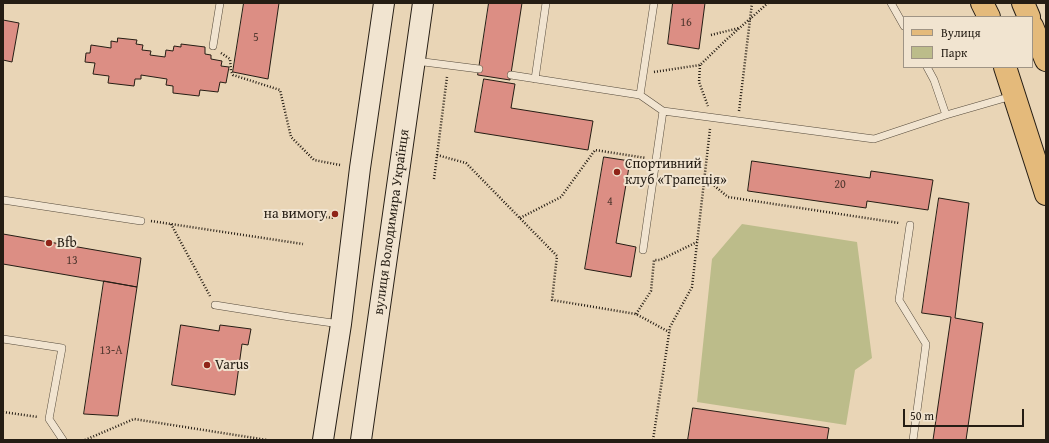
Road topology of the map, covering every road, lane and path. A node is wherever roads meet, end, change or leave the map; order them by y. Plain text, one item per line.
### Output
1 (220, 3) edge
2 (384, 3) edge
3 (423, 3) edge
4 (546, 3) edge
5 (654, 3) edge
6 (752, 3) edge
7 (768, 3) edge
8 (891, 3) edge
9 (982, 3) edge
10 (1023, 3) edge
11 (988, 16) edge
12 (1028, 16) edge
13 (750, 19) junction
14 (903, 24) edge
15 (741, 27) junction
16 (1033, 28) edge
17 (711, 35) dead end
18 (213, 46) joint
19 (1046, 60) edge
20 (414, 61) junction
21 (445, 64) junction
22 (700, 65) junction
23 (928, 68) edge
24 (1005, 68) edge
25 (480, 69) dead end
26 (644, 74) junction
27 (511, 75) dead end
28 (535, 79) junction
29 (640, 95) junction
30 (1014, 95) junction
31 (664, 110) junction
32 (946, 115) junction
33 (712, 118) junction
34 (738, 122) junction
35 (437, 155) junction
36 (656, 160) junction
37 (340, 165) dead end
38 (704, 178) junction
39 (434, 179) dead end
40 (1046, 194) edge
41 (3, 200) edge
42 (308, 215) dead end
43 (334, 218) dead end
44 (520, 218) junction
45 (142, 222) joint
46 (171, 224) junction
47 (910, 225) joint
48 (697, 242) junction
49 (303, 244) dead end
50 (643, 250) dead end
51 (215, 306) joint
52 (636, 314) junction
53 (340, 324) junction
54 (669, 332) junction
55 (3, 339) edge
56 (3, 412) edge
57 (49, 419) junction
58 (63, 440) edge
59 (84, 440) edge
60 (267, 440) edge
61 (323, 440) edge
62 (361, 440) edge
63 (652, 440) edge
64 (914, 440) edge

1 - 18 lane
2 - 53 street
3 - 20 street, вулиця Володимира Українця
4 - 28 lane
5 - 26 lane
6 - 13 path
7 - 13 path
8 - 14 lane
9 - 11 main road
10 - 12 main road
13 - 15 path
13 - 34 path
15 - 17 path
15 - 22 path
16 - 19 main road
18 - 37 path
20 - 21 lane
20 - 62 street, вулиця Володимира Українця
21 - 25 lane
21 - 35 path
22 - 26 path
22 - 33 path
23 - 32 lane
24 - 30 main road
26 - 29 lane
27 - 28 lane
28 - 29 lane
29 - 31 lane
30 - 32 lane
30 - 40 main road
31 - 33 lane
31 - 36 lane
32 - 34 lane
33 - 34 lane
33 - 38 path
35 - 39 path
35 - 44 path
36 - 44 path
36 - 50 lane
38 - 47 path
38 - 48 path
41 - 45 lane
42 - 43 path
44 - 52 path
45 - 46 path
46 - 49 path
46 - 51 path
47 - 64 lane
48 - 52 path
48 - 54 path
51 - 53 lane
52 - 54 path
53 - 61 street
54 - 63 path
55 - 57 lane
56 - 57 path
57 - 58 lane
59 - 60 path

